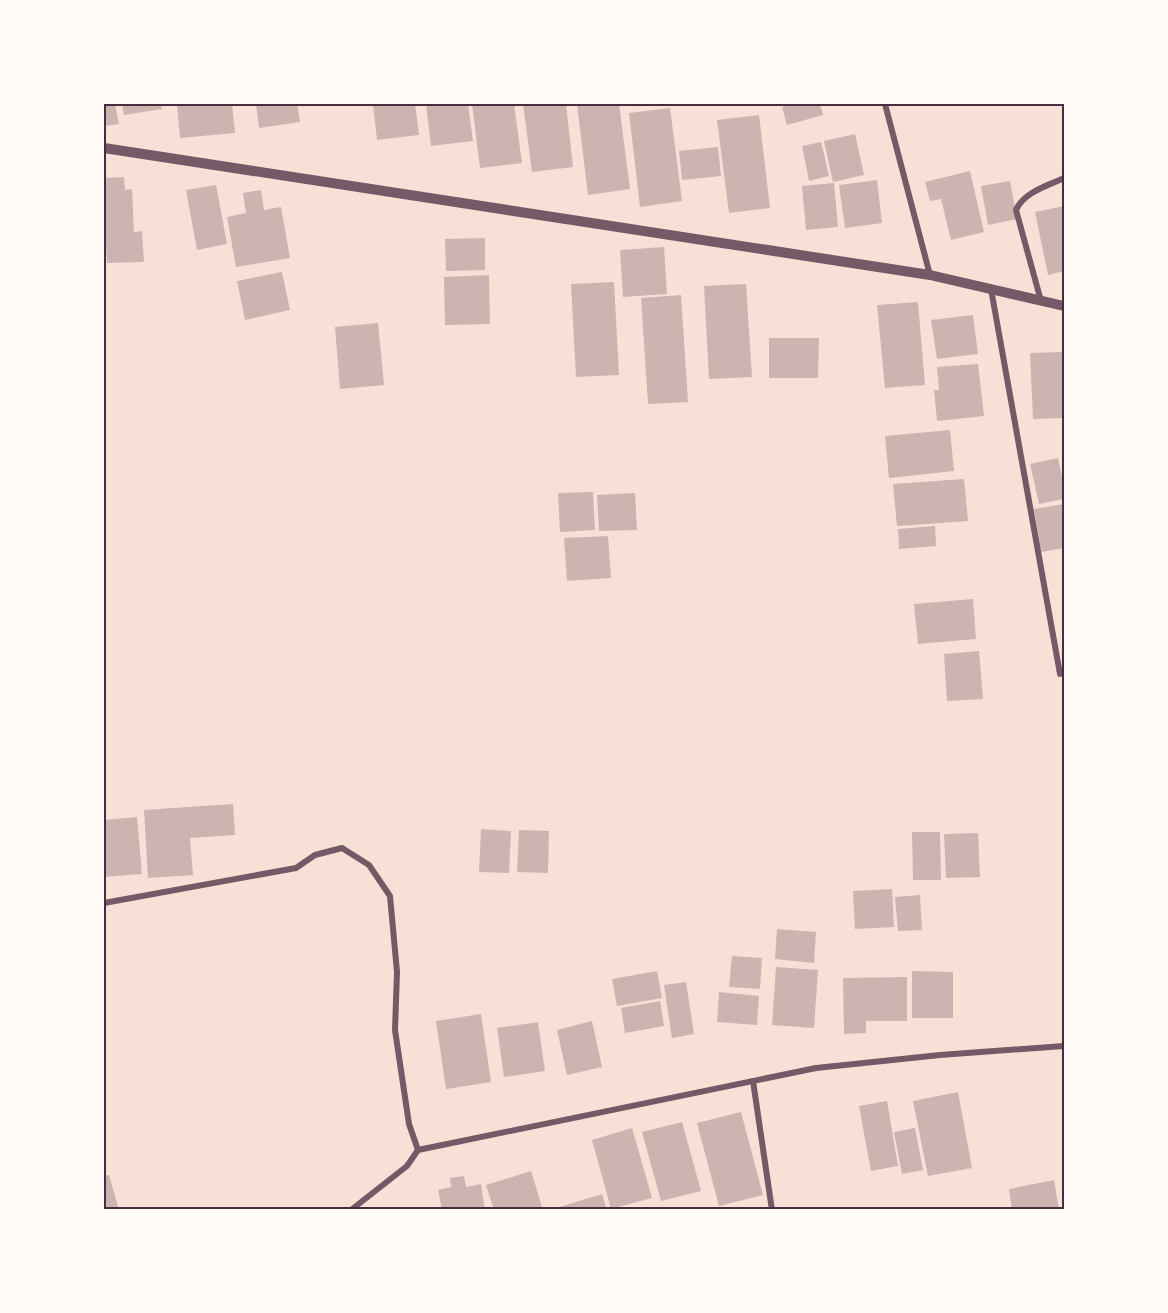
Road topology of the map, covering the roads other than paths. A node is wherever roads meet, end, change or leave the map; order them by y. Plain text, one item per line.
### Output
1 (885, 104) edge
2 (104, 148) edge
3 (1065, 178) edge
4 (930, 275) junction
5 (991, 288) junction
6 (1041, 302) junction
7 (1065, 306) edge
8 (1060, 674) dead end
9 (104, 903) edge
10 (1065, 1046) edge
11 (753, 1082) junction
12 (418, 1150) junction
13 (351, 1209) edge
14 (772, 1209) edge

1 - 4 street
2 - 4 street
3 - 6 street
4 - 5 street
5 - 6 street
5 - 8 street
6 - 7 street
9 - 12 street
10 - 11 street
11 - 12 street
11 - 14 street
12 - 13 street

